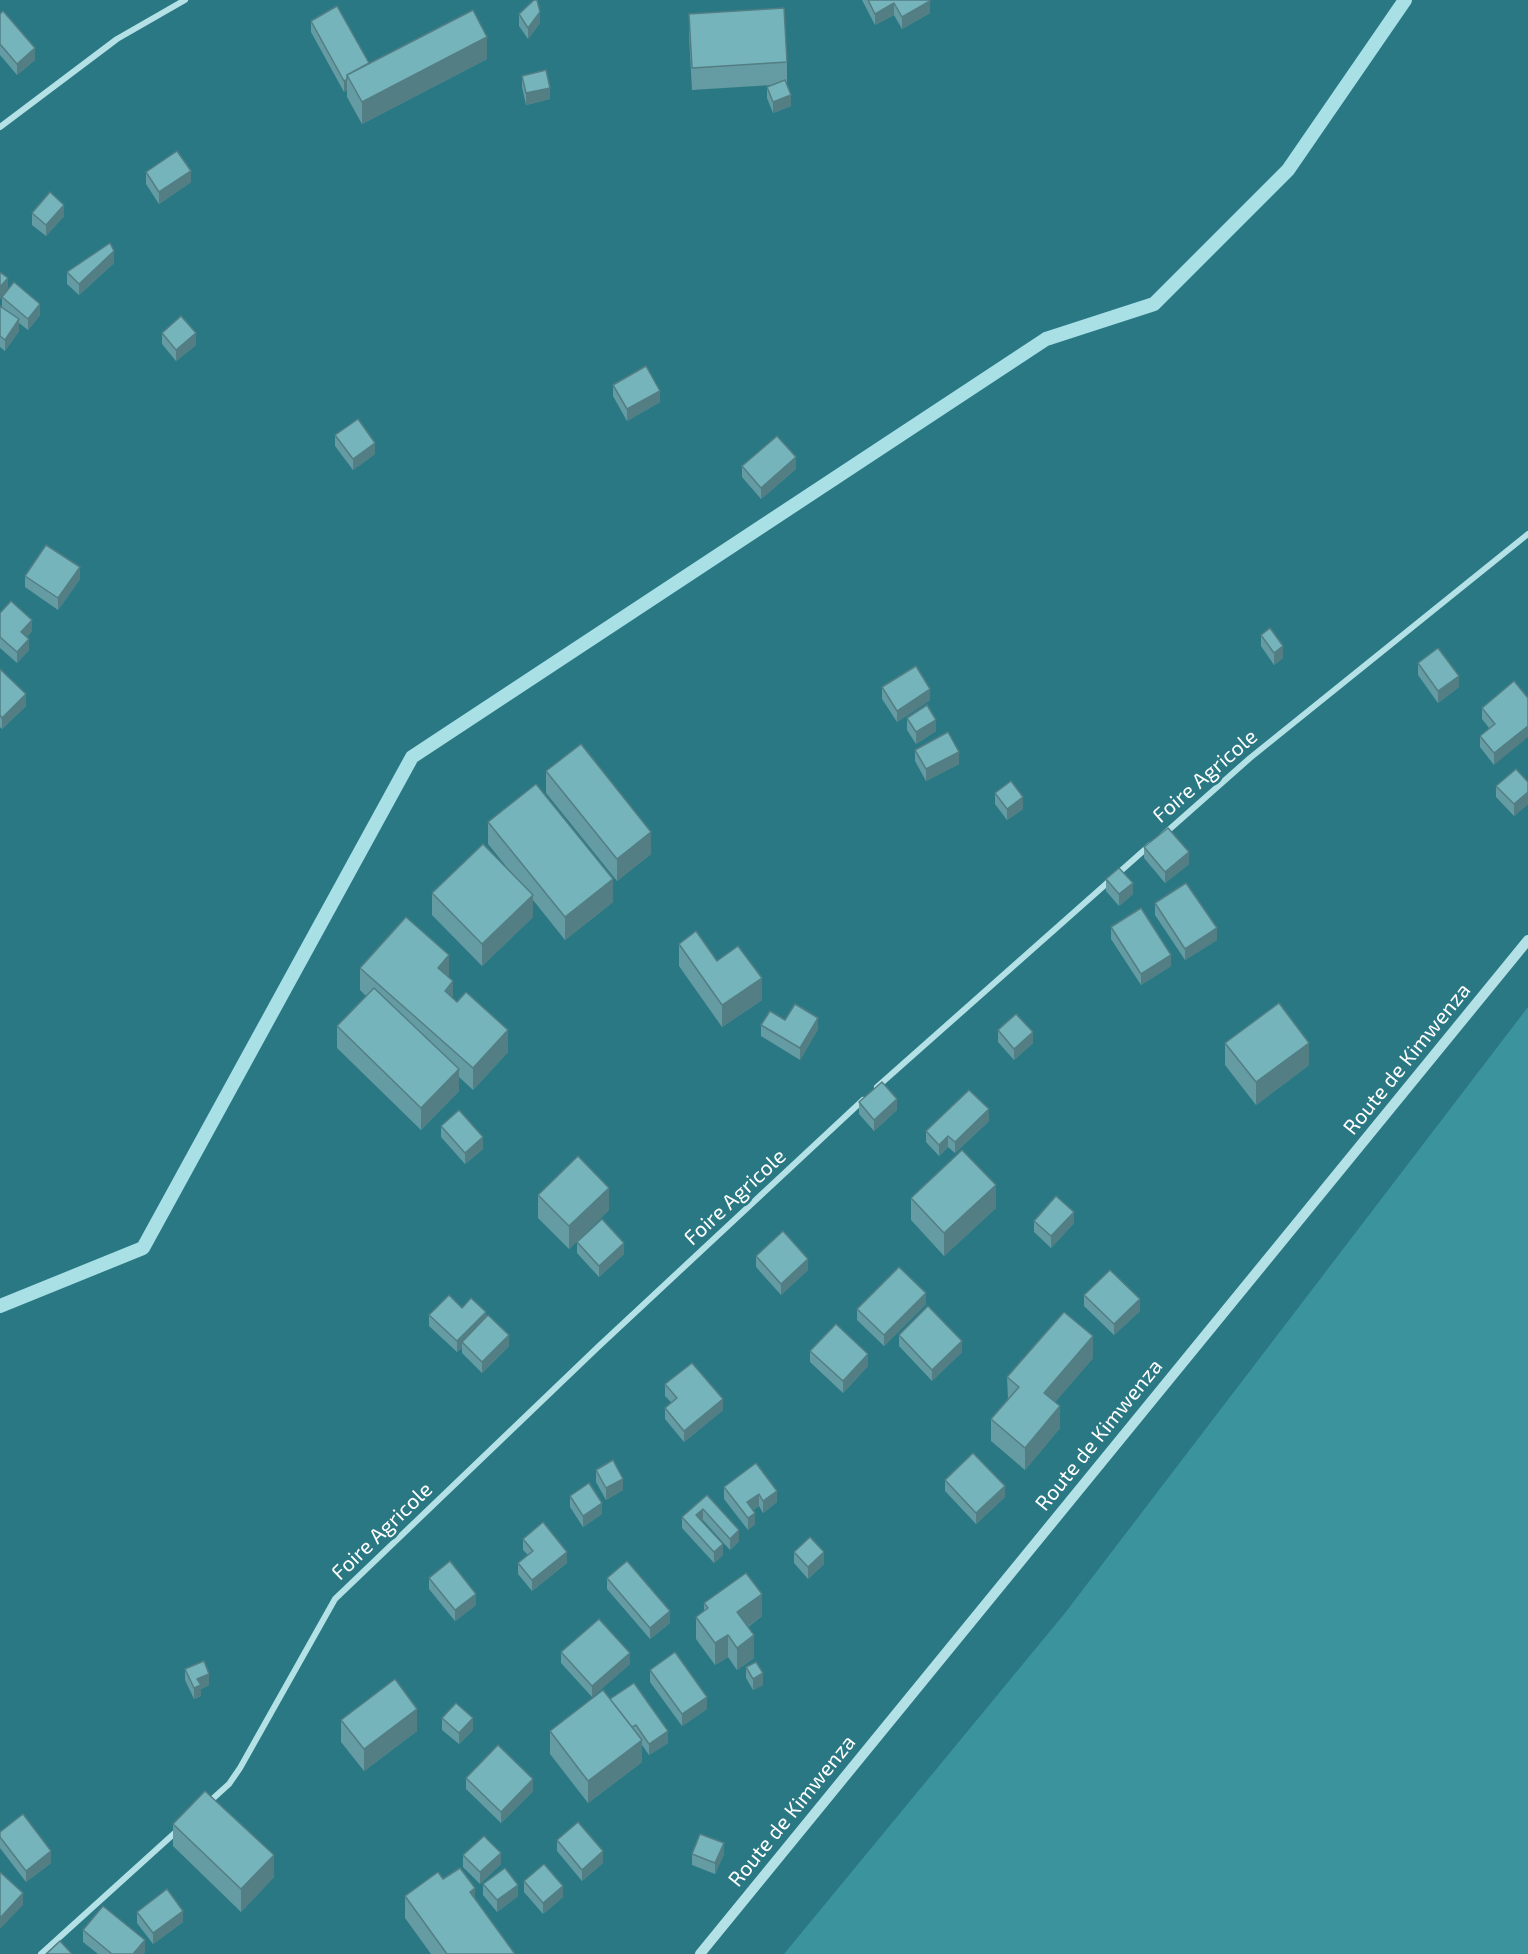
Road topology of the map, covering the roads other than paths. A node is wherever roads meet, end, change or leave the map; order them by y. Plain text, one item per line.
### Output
1 (185, 0) edge
2 (0, 127) edge
3 (1528, 534) edge
4 (1528, 940) edge
5 (203, 1807) edge
6 (186, 1822) edge
7 (41, 1954) edge
8 (700, 1954) edge

1 - 2 street
3 - 5 street, Foire Agricole
4 - 8 street, Route de Kimwenza
6 - 7 street

